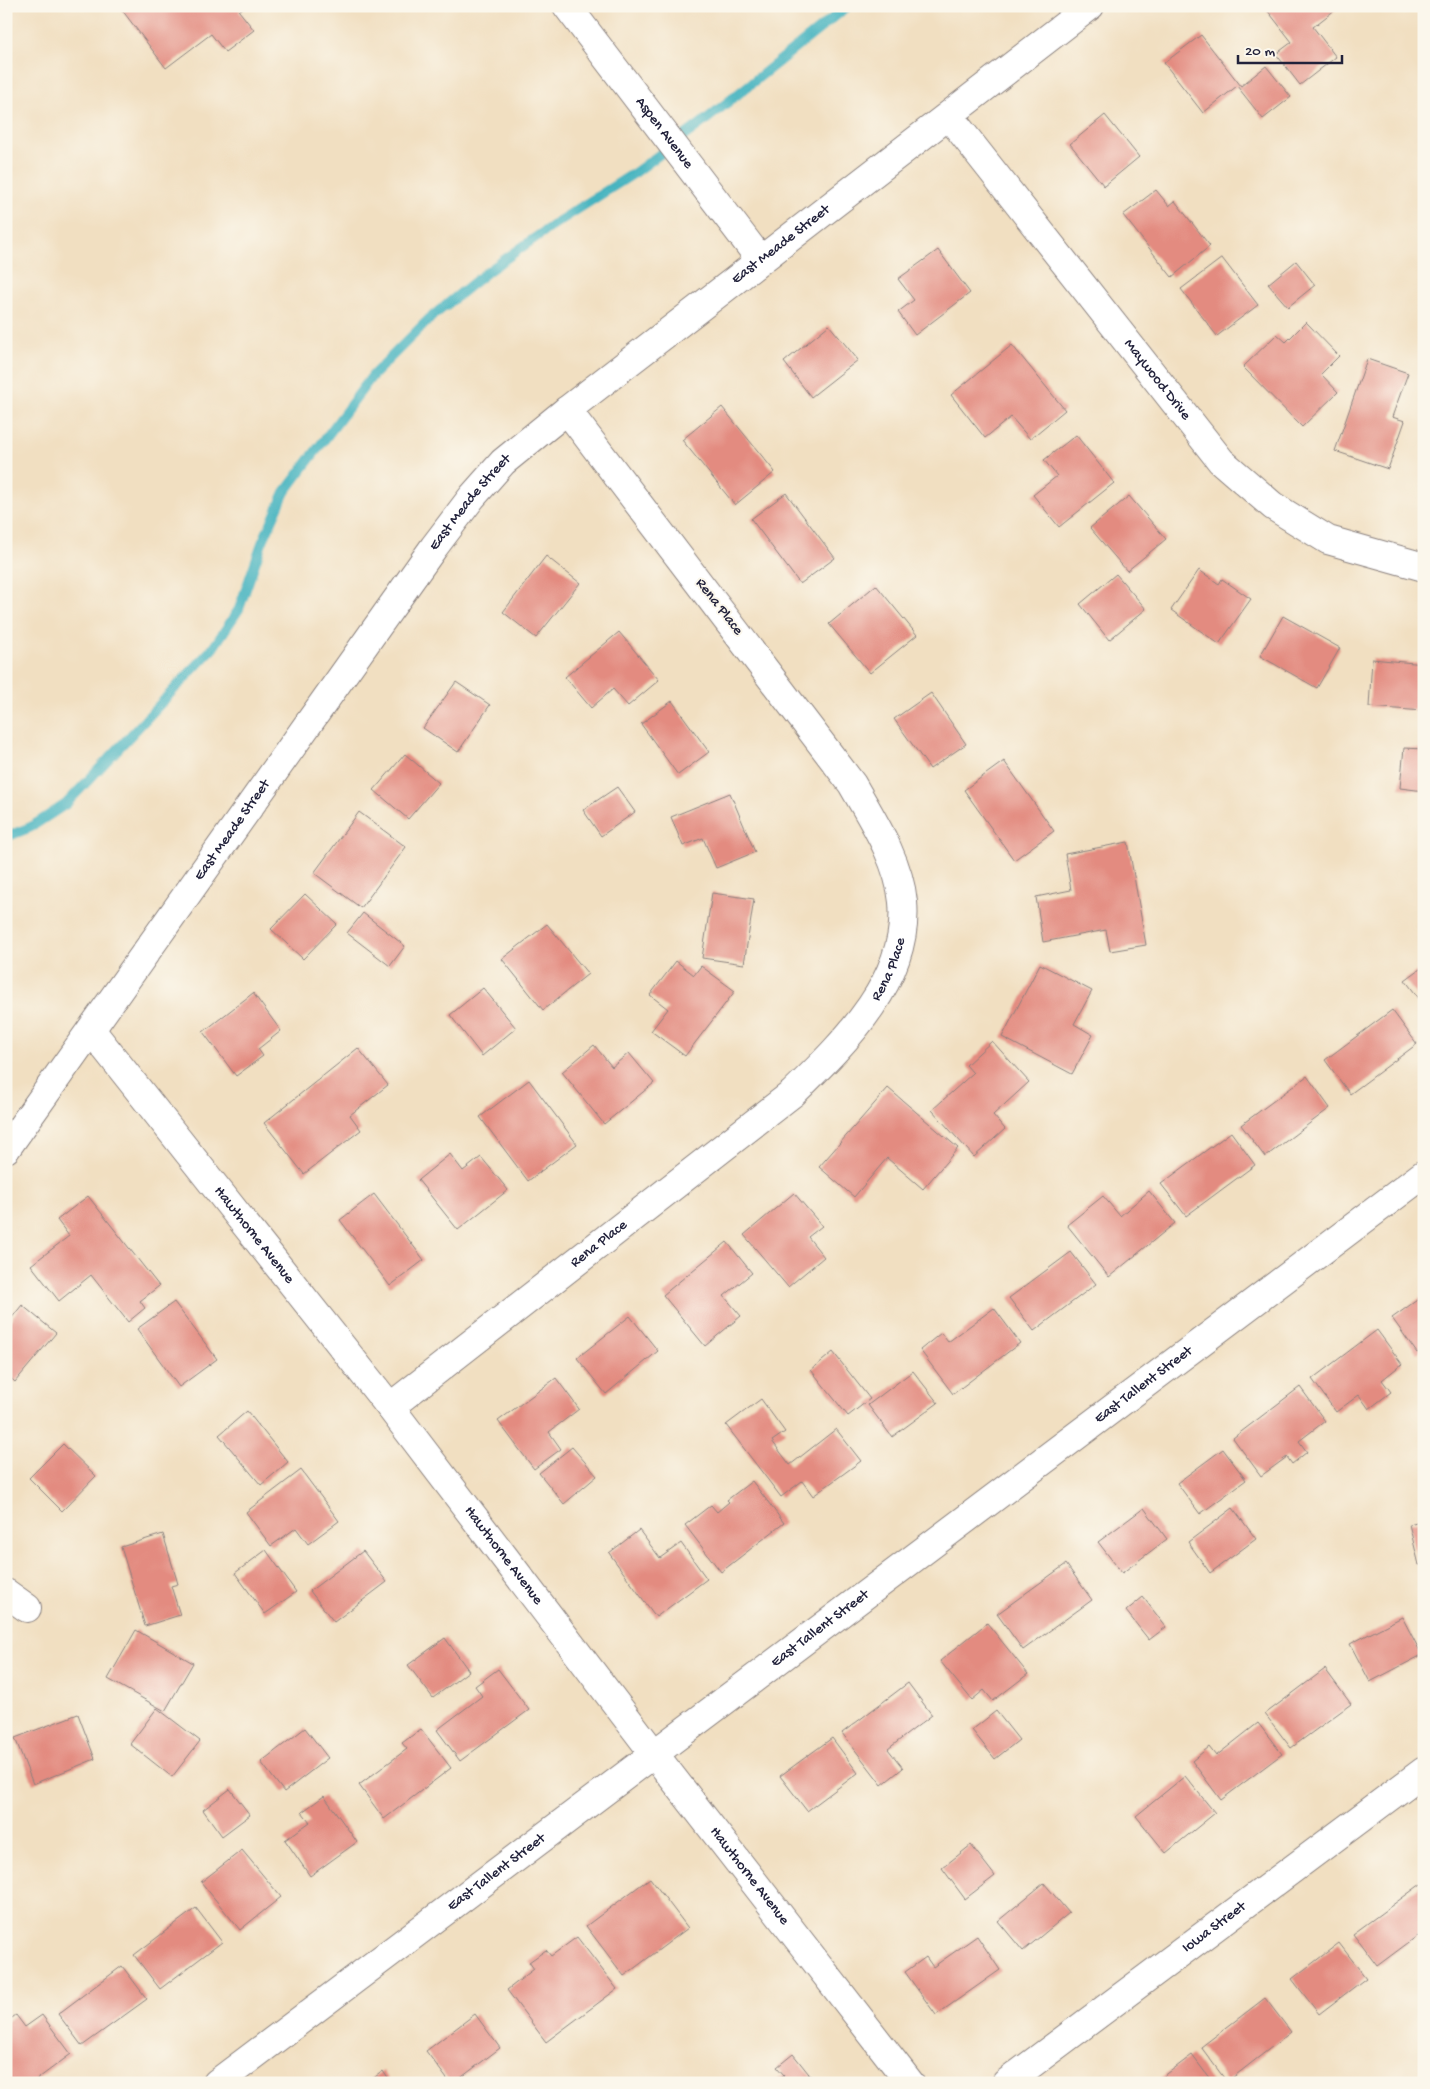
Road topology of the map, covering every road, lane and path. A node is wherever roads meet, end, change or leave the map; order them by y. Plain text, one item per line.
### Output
1 (567, 6) edge
2 (1090, 6) edge
3 (950, 116) junction
4 (760, 259) junction
5 (567, 410) junction
6 (1424, 567) edge
7 (91, 1030) junction
8 (6, 1149) edge
9 (1424, 1174) edge
10 (390, 1407) junction
11 (655, 1755) junction
12 (1424, 1771) edge
13 (218, 2083) edge
14 (910, 2083) edge
15 (1006, 2083) edge

1 - 4 street, Aspen Avenue
2 - 3 street, East Meade Street
3 - 4 street, East Meade Street
3 - 6 street, Maywood Drive
4 - 5 street, East Meade Street
5 - 7 street, East Meade Street
5 - 10 street, Rena Place
7 - 8 street, East Meade Street
7 - 10 street, Hawthorne Avenue
9 - 11 street, East Tallent Street
10 - 11 street, Hawthorne Avenue
11 - 13 street, East Tallent Street
11 - 14 street, Hawthorne Avenue
12 - 15 street, Iowa Street

